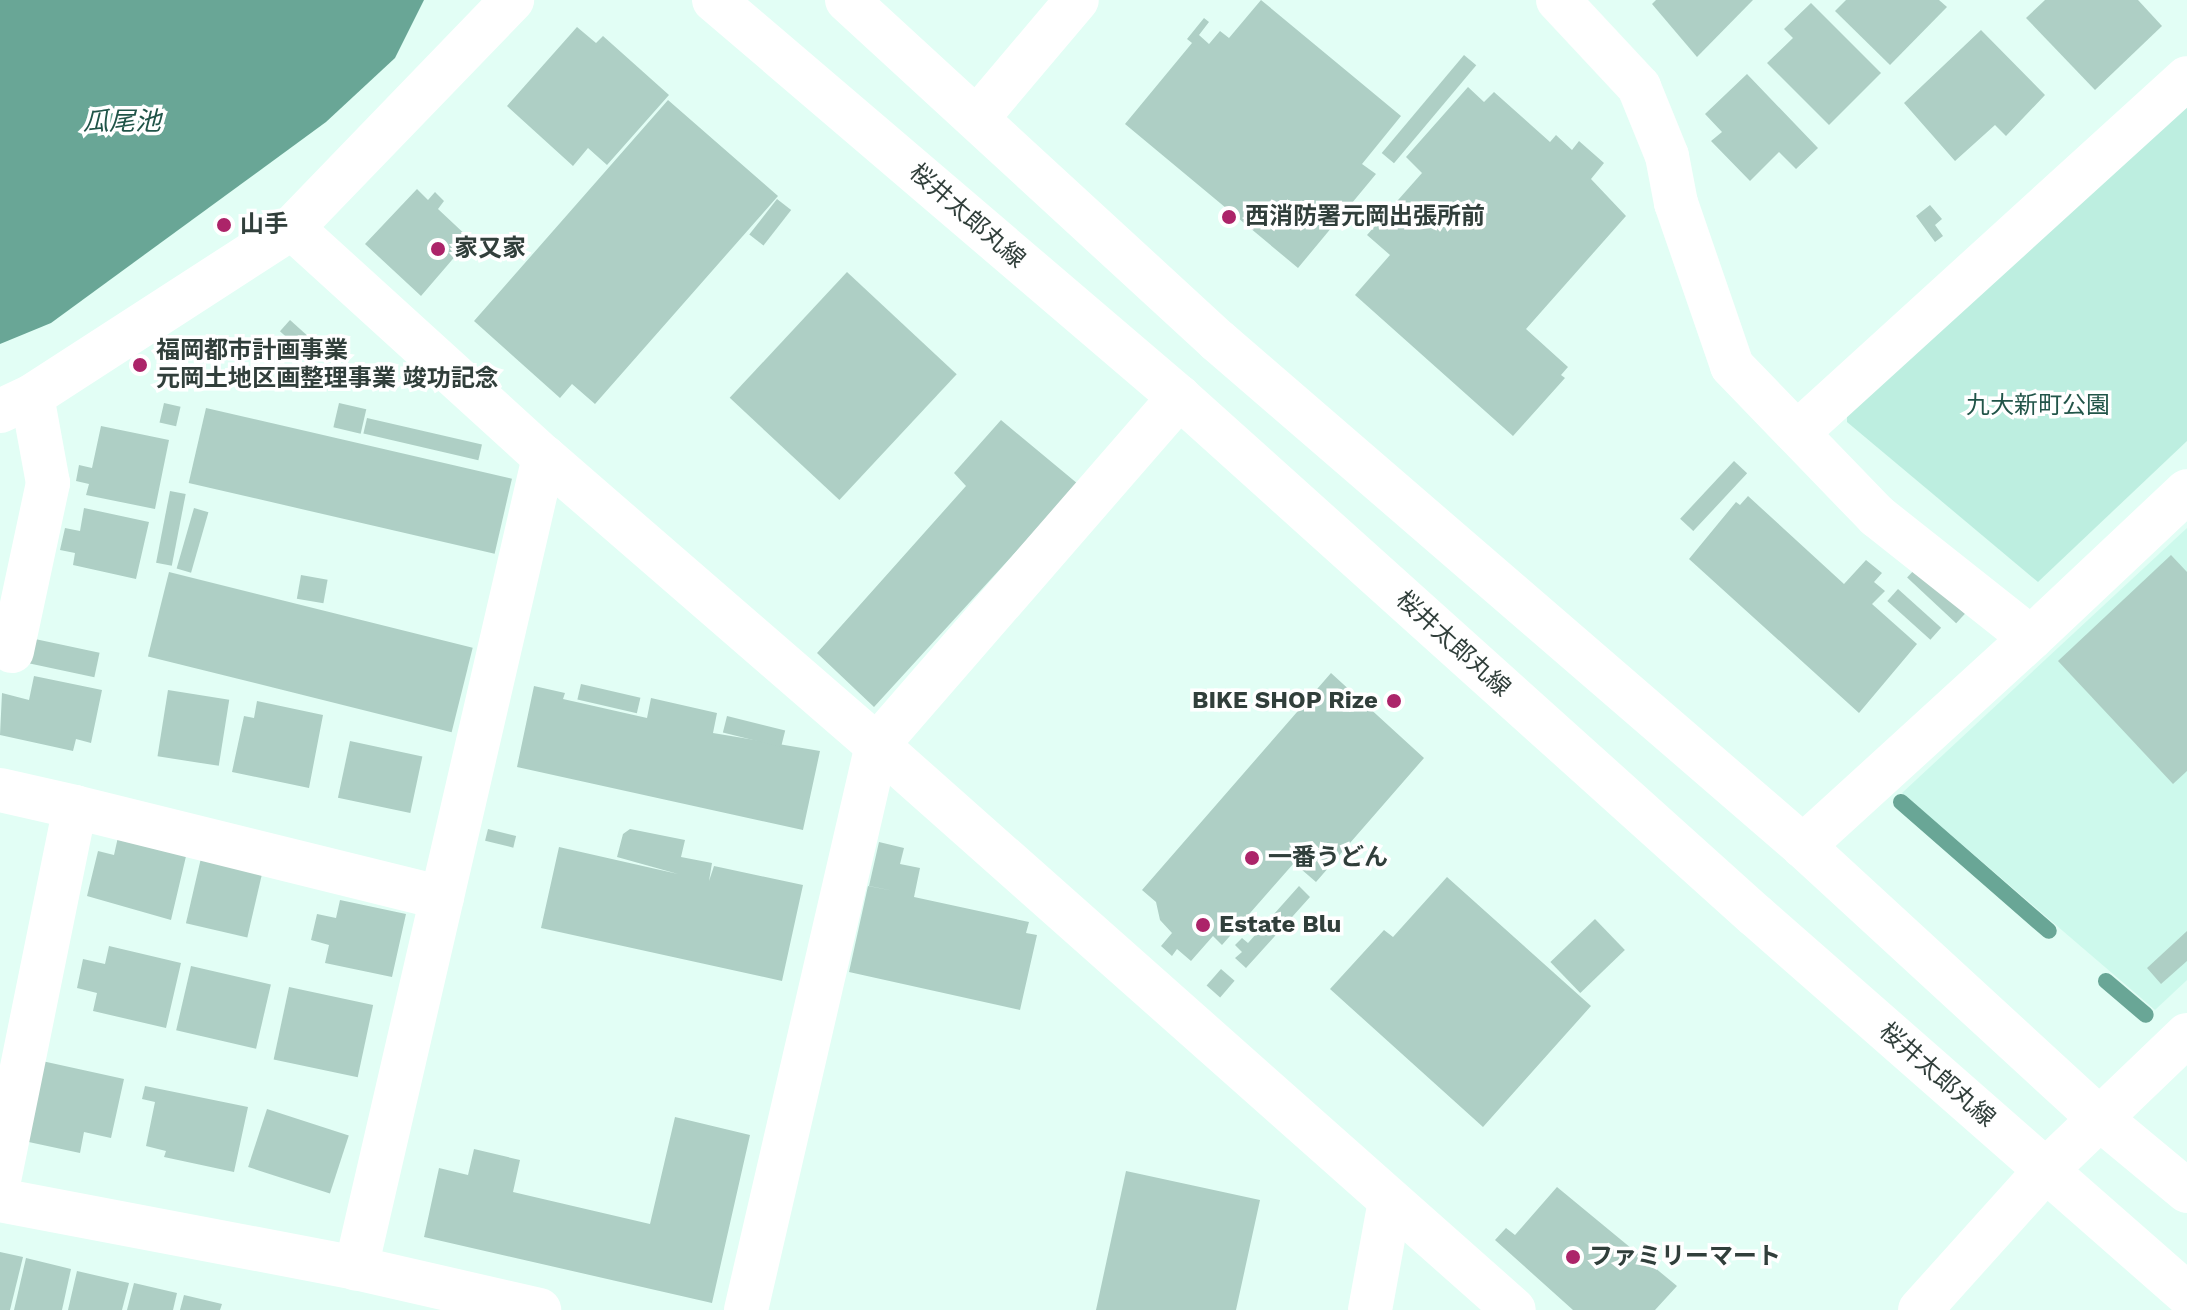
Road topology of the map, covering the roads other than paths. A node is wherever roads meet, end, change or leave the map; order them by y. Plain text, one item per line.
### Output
1 (512, 0) edge
2 (714, 0) edge
3 (847, 0) edge
4 (1077, 0) edge
5 (1558, 0) edge
6 (2187, 78) edge
7 (978, 117) junction
8 (292, 228) junction
9 (1179, 397) junction
10 (16, 404) edge
11 (1797, 433) junction
12 (544, 457) junction
13 (2187, 491) edge
14 (2031, 638) junction
15 (12, 651) dead end
16 (877, 745) junction
17 (0, 790) edge
18 (75, 807) junction
19 (1803, 846) junction
20 (442, 898) junction
21 (2187, 1035) edge
22 (2098, 1117) junction
23 (2046, 1170) junction
24 (0, 1176) edge
25 (2187, 1191) edge
26 (0, 1200) edge
27 (1390, 1201) junction
28 (356, 1268) junction
29 (2187, 1294) edge
30 (539, 1310) edge
31 (746, 1310) edge
32 (1370, 1310) edge
33 (1514, 1310) edge
34 (1920, 1310) edge

1 - 8 street
2 - 9 street, 桜井太郎丸線
3 - 7 street
4 - 7 street
5 - 11 street
6 - 11 street
7 - 19 street
8 - 10 street
8 - 12 street
9 - 16 street
9 - 23 street, 桜井太郎丸線
10 - 15 street
11 - 14 street
12 - 16 street
12 - 20 street
13 - 14 street
14 - 19 street
16 - 27 street
16 - 31 street
17 - 18 street
18 - 20 street
18 - 24 street
19 - 22 street
20 - 28 street
21 - 22 street
22 - 23 street
22 - 25 street
23 - 29 street, 桜井太郎丸線
23 - 34 street
26 - 28 street
27 - 32 street
27 - 33 street
28 - 30 street

